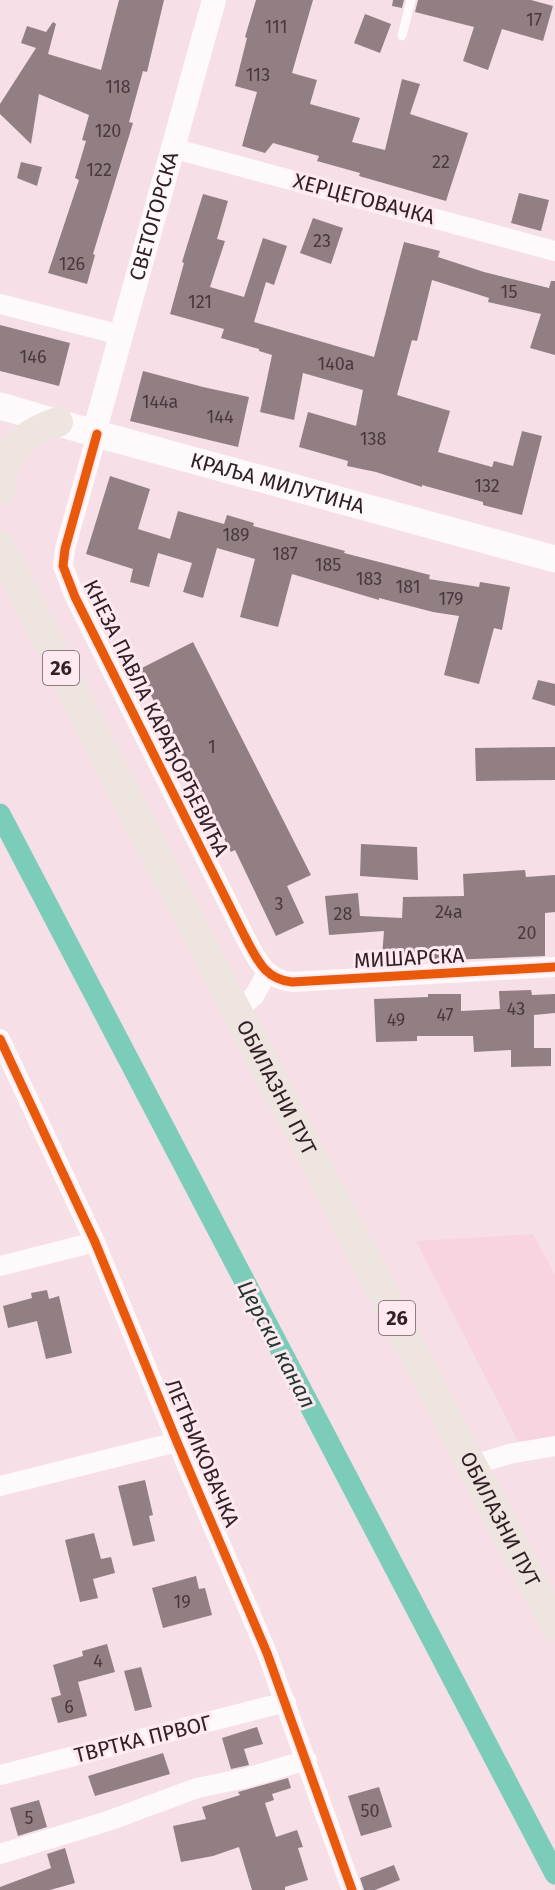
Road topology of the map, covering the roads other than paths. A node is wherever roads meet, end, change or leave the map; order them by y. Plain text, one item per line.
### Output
1 (214, 0) edge
2 (411, 0) edge
3 (402, 36) dead end
4 (172, 148) junction
5 (555, 251) edge
6 (0, 304) edge
7 (121, 335) junction
8 (0, 406) edge
9 (58, 422) junction
10 (96, 434) junction
11 (0, 491) edge
12 (0, 546) edge
13 (555, 559) edge
14 (555, 967) edge
15 (267, 973) junction
16 (237, 1011) junction
17 (0, 1039) edge
18 (95, 1242) junction
19 (0, 1266) edge
20 (177, 1442) junction
21 (555, 1446) edge
22 (473, 1465) junction
23 (0, 1486) edge
24 (555, 1626) edge
25 (286, 1702) junction
26 (307, 1760) junction
27 (0, 1775) edge
28 (0, 1854) edge
29 (352, 1890) edge

1 - 4 street, СВЕТОГОРСКА
2 - 3 lane
4 - 5 street, ХЕРЦЕГОВАЧКА
4 - 7 street, СВЕТОГОРСКА
6 - 7 street
7 - 10 street, СВЕТОГОРСКА
8 - 9 main road, КРАЉА МИЛУТИНА
9 - 10 main road, КРАЉА МИЛУТИНА
9 - 11 main road
10 - 13 main road, КРАЉА МИЛУТИНА
10 - 15 street, КНЕЗА ПАВЛА КАРАЂОРЂЕВИЋА
12 - 16 main road, ОБИЛАЗНИ ПУТ / 26
14 - 15 street, МИШАРСКА
15 - 16 street
16 - 22 main road, ОБИЛАЗНИ ПУТ / 26
17 - 18 street, ЛЕТЊИКОВАЧКА
18 - 19 street
18 - 20 street, ЛЕТЊИКОВАЧКА
20 - 23 street
20 - 25 street, ЛЕТЊИКОВАЧКА
21 - 22 street
22 - 24 main road, ОБИЛАЗНИ ПУТ / 26
25 - 26 street, ЛЕТЊИКОВАЧКА
25 - 27 street, ТВРТКА ПРВОГ
26 - 28 street
26 - 29 street, ЛЕТЊИКОВАЧКА

